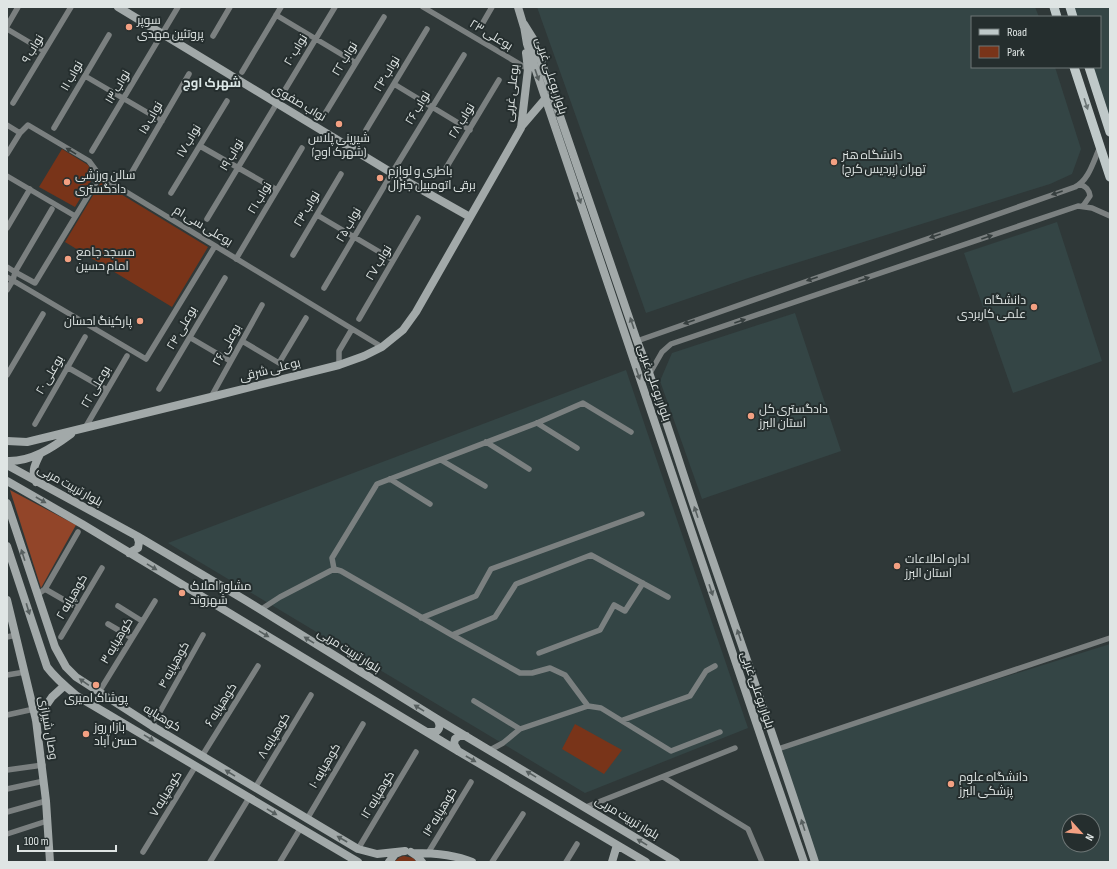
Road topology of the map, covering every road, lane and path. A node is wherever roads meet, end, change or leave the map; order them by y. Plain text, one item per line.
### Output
1 (18, 7) edge
2 (71, 7) edge
3 (118, 7) edge
4 (178, 7) edge
5 (230, 7) edge
6 (281, 7) edge
7 (335, 7) edge
8 (423, 7) edge
9 (492, 7) edge
10 (518, 7) edge
11 (276, 15) junction
12 (384, 17) dead end
13 (524, 24) junction
14 (7, 26) edge
15 (481, 26) dead end
16 (7, 29) edge
17 (427, 30) dead end
18 (162, 34) junction
19 (109, 35) dead end
20 (213, 36) dead end
21 (316, 39) junction
22 (44, 51) junction
23 (464, 55) dead end
24 (356, 63) junction
25 (1074, 68) edge
26 (1089, 68) edge
27 (528, 69) junction
28 (242, 72) dead end
29 (189, 74) dead end
30 (85, 76) junction
31 (500, 80) dead end
32 (394, 84) junction
33 (549, 97) junction
34 (124, 98) junction
35 (227, 101) dead end
36 (13, 103) dead end
37 (277, 104) junction
38 (432, 107) junction
39 (326, 112) dead end
40 (162, 121) junction
41 (7, 125) edge
42 (54, 128) dead end
43 (521, 128) junction
44 (366, 130) dead end
45 (470, 130) junction
46 (1110, 132) edge
47 (20, 133) junction
48 (200, 146) junction
49 (1100, 147) junction
50 (302, 148) dead end
51 (92, 151) dead end
52 (7, 154) edge
53 (238, 168) junction
54 (132, 172) dead end
55 (392, 173) junction
56 (443, 173) dead end
57 (341, 174) dead end
58 (100, 176) junction
59 (1110, 177) edge
60 (8, 178) edge
61 (1080, 184) junction
62 (30, 189) junction
63 (277, 190) junction
64 (171, 193) dead end
65 (1083, 206) junction
66 (52, 209) dead end
67 (317, 215) junction
68 (75, 216) junction
69 (1110, 216) edge
70 (470, 217) junction
71 (418, 218) dead end
72 (207, 219) dead end
73 (7, 228) edge
74 (355, 237) junction
75 (215, 246) junction
76 (293, 255) dead end
77 (236, 259) junction
78 (393, 260) junction
79 (7, 267) edge
80 (15, 272) junction
81 (7, 277) edge
82 (225, 278) dead end
83 (13, 280) junction
84 (324, 288) dead end
85 (7, 290) edge
86 (262, 305) dead end
87 (43, 314) dead end
88 (306, 318) dead end
89 (359, 319) dead end
90 (352, 329) junction
91 (85, 337) dead end
92 (189, 337) junction
93 (242, 341) junction
94 (637, 341) junction
95 (382, 347) junction
96 (127, 356) dead end
97 (230, 361) junction
98 (338, 365) junction
99 (9, 367) edge
100 (67, 367) junction
101 (650, 372) junction
102 (7, 375) edge
103 (159, 389) dead end
104 (107, 390) junction
105 (211, 397) junction
106 (537, 423) junction
107 (35, 424) dead end
108 (85, 428) junction
109 (74, 431) junction
110 (631, 432) dead end
111 (7, 441) edge
112 (486, 442) junction
113 (672, 442) junction
114 (662, 446) junction
115 (577, 448) dead end
116 (40, 454) junction
117 (441, 460) junction
118 (7, 461) edge
119 (7, 465) edge
120 (528, 469) dead end
121 (390, 479) junction
122 (36, 482) junction
123 (8, 484) edge
124 (485, 486) dead end
125 (7, 503) edge
126 (430, 504) dead end
127 (642, 514) dead end
128 (78, 532) dead end
129 (137, 536) junction
130 (7, 546) edge
131 (129, 553) junction
132 (102, 568) dead end
133 (334, 569) junction
134 (716, 571) junction
135 (29, 574) junction
136 (706, 574) junction
137 (18, 577) junction
138 (33, 583) junction
139 (643, 583) junction
140 (22, 589) junction
141 (45, 589) junction
142 (37, 595) junction
143 (668, 597) dead end
144 (155, 601) dead end
145 (7, 603) edge
146 (118, 606) dead end
147 (78, 608) junction
148 (260, 610) junction
149 (421, 618) junction
150 (142, 621) junction
151 (108, 624) dead end
152 (16, 635) junction
153 (203, 635) dead end
154 (452, 635) junction
155 (7, 637) edge
156 (61, 637) dead end
157 (132, 638) junction
158 (1110, 638) edge
159 (539, 653) dead end
160 (258, 666) dead end
161 (715, 666) dead end
162 (25, 672) junction
163 (7, 675) edge
164 (64, 686) junction
165 (99, 692) junction
166 (311, 695) dead end
167 (474, 702) dead end
168 (588, 706) junction
169 (34, 709) junction
170 (7, 715) edge
171 (437, 719) junction
172 (36, 720) junction
173 (623, 720) junction
174 (362, 724) dead end
175 (152, 726) junction
176 (520, 729) junction
177 (428, 732) junction
178 (720, 732) dead end
179 (467, 736) junction
180 (735, 748) dead end
181 (778, 749) junction
182 (490, 750) junction
183 (458, 751) junction
184 (416, 752) dead end
185 (202, 756) junction
186 (43, 765) junction
187 (195, 767) junction
188 (7, 770) edge
189 (662, 777) junction
190 (44, 780) junction
191 (471, 782) dead end
192 (255, 788) junction
193 (7, 789) edge
194 (249, 798) junction
195 (46, 801) junction
196 (586, 807) junction
197 (7, 812) edge
198 (523, 814) dead end
199 (307, 819) junction
200 (48, 821) junction
201 (300, 829) junction
202 (7, 834) edge
203 (577, 844) dead end
204 (617, 845) junction
205 (358, 849) junction
206 (143, 852) dead end
207 (409, 852) junction
208 (428, 853) junction
209 (353, 861) edge
210 (50, 862) edge
211 (210, 862) edge
212 (280, 862) edge
213 (389, 862) edge
214 (422, 862) edge
215 (472, 862) edge
216 (492, 862) edge
217 (566, 862) edge
218 (612, 862) edge
219 (646, 862) edge
220 (676, 862) edge
221 (762, 862) edge
222 (804, 862) edge
223 (815, 862) edge

1 - 14 street
2 - 22 street, نواب ۹
3 - 18 street, نواب صفوی
4 - 18 street, نواب ۱۳
5 - 20 street
6 - 11 street
7 - 21 street, نواب ۲۰
8 - 27 street, بوعلی ۲۳
9 - 15 street
10 - 13 street, بوعلی غربی
11 - 21 street
11 - 28 street
12 - 24 street, نواب ۲۲
13 - 27 street, بوعلی غربی
13 - 33 street, بلوار بوعلی غربی
16 - 22 street
17 - 32 street, نواب ۲۴
18 - 34 street, نواب ۱۳
18 - 37 street, نواب صفوی
19 - 30 street, نواب ۱۱
21 - 24 street
21 - 37 street, نواب ۲۰
22 - 36 street, نواب ۹
23 - 38 street, نواب ۲۶
24 - 39 street, نواب ۲۲
25 -> 49 main road
26 - 46 main road
27 - 43 street, بوعلی غربی
29 - 40 street, نواب ۱۵
30 - 34 street
30 - 42 street, نواب ۱۱
31 - 45 street, نواب ۲۸
32 - 38 street
32 - 44 street, نواب ۲۴
33 - 43 street
94 -> 33 street, بلوار بوعلی غربی
33 -> 114 street, بلوار بوعلی غربی
34 - 40 street
34 - 51 street, نواب ۱۳
35 - 48 street, نواب ۱۷
37 - 53 street, نواب ۱۹
37 - 55 street, نواب صفوی
38 - 45 street
38 - 55 street, نواب ۲۶
40 - 54 street, نواب ۱۵
41 - 47 street
43 - 70 street, بوعلی غربی
45 - 56 street, نواب ۲۸
47 - 52 street
58 -> 47 street, بوعلی سی ام
48 - 53 street
48 - 64 street, نواب ۱۷
49 - 59 main road
49 - 61 street
50 - 63 street, نواب ۲۱
53 - 63 street
53 - 72 street, نواب ۱۹
55 - 70 street, نواب صفوی
55 - 74 street, نواب ۲۵
57 - 67 street, نواب ۲۳
58 - 68 street
58 - 75 street, بوعلی سی ام
60 - 62 street
61 - 65 street
61 -> 94 street
62 - 68 street
62 - 73 street
63 - 77 street, نواب ۲۱
65 - 69 street
101 -> 65 street
66 - 80 street
67 - 74 street
67 - 76 street, نواب ۲۳
68 - 80 street
70 - 95 street, بوعلی شرقی
71 - 78 street, نواب ۲۷
74 - 78 street
74 - 84 street, نواب ۲۵
75 - 77 street, بوعلی سی ام
75 - 83 street
77 - 90 street, بوعلی سی ام
78 - 89 street, نواب ۲۷
79 - 80 street
80 - 83 street
81 - 83 street
82 - 92 street, بوعلی ۲۴
83 - 85 street
86 - 93 street, بوعلی ۲۶
87 - 99 street
88 - 93 street
90 - 95 street, بوعلی سی ام
90 - 98 street
91 - 100 street, بوعلی ۲۰
92 - 97 street
92 - 103 street, بوعلی ۲۴
93 - 97 street, بوعلی ۲۶
94 - 101 street, بلوار بوعلی غربی
95 - 98 street, بوعلی شرقی
96 - 104 street, بوعلی ۲۲
97 - 105 street, بوعلی ۲۶
98 - 105 street, بوعلی شرقی
99 - 102 street
100 - 104 street
100 - 107 street, بوعلی ۲۰
101 - 113 street, بلوار بوعلی غربی
104 - 108 street, بوعلی ۲۲
105 - 108 street, بوعلی شرقی
106 - 110 street
106 - 112 street
106 - 115 street
108 - 109 street, بوعلی شرقی
109 - 111 street, بوعلی شرقی
109 - 116 street
112 - 117 street
112 - 120 street
113 - 114 street
134 -> 113 street, بلوار بوعلی غربی
114 - 136 street, بلوار بوعلی غربی
116 - 118 street
116 - 122 street
117 - 121 street
117 - 124 street
119 - 122 street, بلوار تربیت مربی
121 - 126 street
121 - 133 street
122 - 129 street, بلوار تربیت مربی
123 -> 131 street
135 -> 125 street, کوهپایه
127 - 149 street
128 - 141 street
129 - 131 street
129 - 148 street, بلوار تربیت مربی
130 - 137 street, کوهپایه
131 -> 177 street
132 - 147 street, کوهپایه ۲
133 - 148 street
133 - 149 street
134 - 136 street
181 -> 134 street, بلوار بوعلی غربی
135 - 137 street
135 - 138 street, کوهپایه
136 -> 222 street, بلوار بوعلی غربی
137 - 140 street, کوهپایه
138 - 140 street
138 - 142 street, کوهپایه
139 - 143 street
139 - 154 street
139 - 159 street
140 -> 164 street, کوهپایه
141 - 142 street
141 - 147 street
165 -> 142 street, کوهپایه
144 - 150 street, کوهپایه ۳
145 - 152 street, وصال شیرازی
146 - 150 street
147 - 156 street, کوهپایه ۲
171 -> 148 street, بلوار تربیت مربی
149 - 154 street
150 - 157 street, کوهپایه ۳
151 - 157 street
152 - 155 street
152 - 162 street, وصال شیرازی
153 - 175 street, کوهپایه ۴
154 - 168 street
157 - 165 street, کوهپایه ۳
158 - 181 street
160 - 185 street, کوهپایه ۶
161 - 173 street
162 - 163 street
162 - 169 street, وصال شیرازی
164 - 172 street
164 -> 187 street, کوهپایه
165 - 175 street, کوهپایه
166 - 192 street, کوهپایه ۸
167 - 176 street
168 - 173 street
168 - 176 street
169 - 170 street
169 - 172 street, وصال شیرازی
171 - 177 street
171 - 179 street, بلوار تربیت مربی
172 - 186 street, وصال شیرازی
173 - 178 street
174 - 199 street, کوهپایه ۱۰
175 - 185 street, کوهپایه
176 - 182 street
177 - 183 street
179 - 182 street, بلوار تربیت مربی
179 - 183 street
180 - 189 street
223 -> 181 street, بلوار بوعلی غربی
196 -> 182 street, بلوار تربیت مربی
183 -> 204 street
184 - 205 street, کوهپایه ۱۲
185 - 187 street
192 -> 185 street, کوهپایه
186 - 188 street
186 - 190 street, وصال شیرازی
187 - 194 street, کوهپایه
187 - 206 street, کوهپایه ۷
189 - 196 street
189 - 221 street
190 - 193 street
190 - 195 street, وصال شیرازی
191 - 208 street, کوهپایه ۱۴
192 - 199 street, کوهپایه
194 -> 201 street, کوهپایه
194 - 211 street
195 - 197 street
195 - 200 street, وصال شیرازی
220 -> 196 street, بلوار تربیت مربی
198 - 216 street
205 -> 199 street, کوهپایه
200 - 202 street
200 - 210 street, وصال شیرازی
201 - 209 street, کوهپایه
201 - 212 street
203 - 217 street
204 - 218 street
204 - 219 street
205 - 207 street, کوهپایه
207 - 208 street, کوهپایه
207 - 213 street
207 - 214 street
208 - 215 street, کوهپایه

